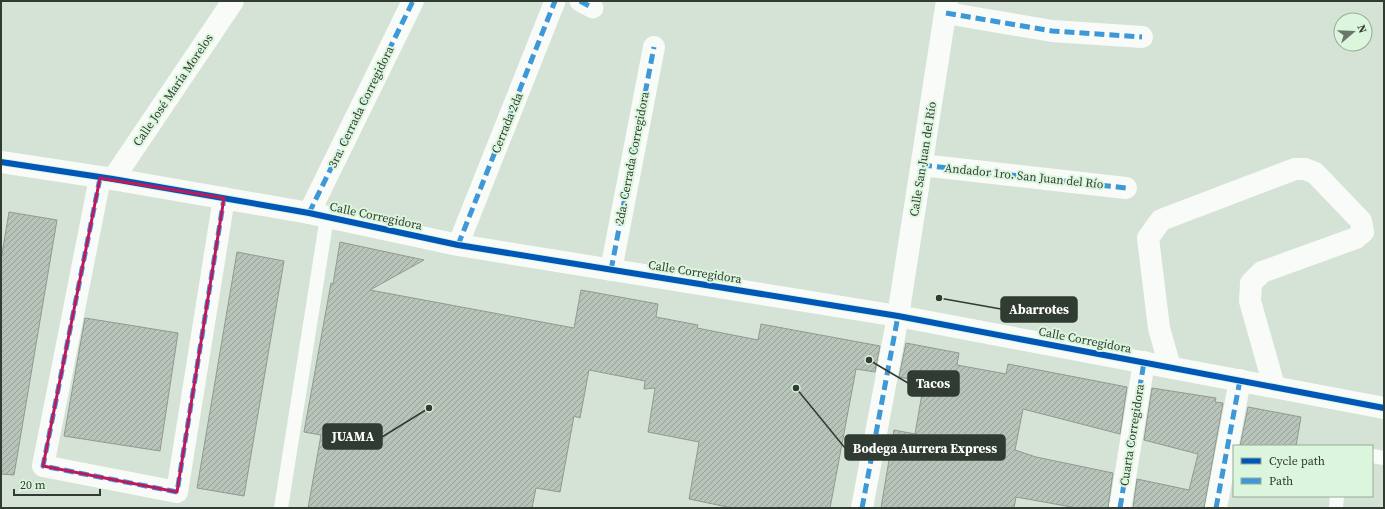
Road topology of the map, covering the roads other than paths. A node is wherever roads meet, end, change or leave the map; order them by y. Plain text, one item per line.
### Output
1 (233, 1) edge
2 (413, 1) edge
3 (555, 1) edge
4 (946, 7) edge
5 (1142, 38) dead end
6 (654, 47) dead end
7 (1, 162) edge
8 (922, 165) junction
9 (107, 178) junction
10 (1126, 188) dead end
11 (224, 198) junction
12 (318, 215) junction
13 (458, 245) junction
14 (610, 270) junction
15 (898, 316) junction
16 (1144, 362) junction
17 (1170, 367) junction
18 (1240, 380) junction
19 (1274, 386) junction
20 (1384, 408) edge
21 (1373, 456) edge
22 (1384, 458) edge
23 (1337, 497) edge
24 (280, 508) edge
25 (862, 508) edge
26 (1120, 508) edge
27 (1216, 508) edge
28 (1336, 508) edge

1 - 9 street, Calle José María Morelos
2 - 12 street, 3ra. Cerrada Corregidora
3 - 13 street, Cerrada 2da
4 - 5 street
4 - 8 street, Calle San Juan del Río
6 - 14 street, 2da. Cerrada Corregidora
7 - 9 street, Calle Corregidora
8 - 10 street, Andador 1ro. San Juan del Río
8 - 15 street, Calle San Juan del Río
9 - 11 street, Calle Corregidora
9 - 11 street
11 - 12 street, Calle Corregidora
12 - 13 street, Calle Corregidora
12 - 24 lane
13 - 14 street, Calle Corregidora
14 - 15 street, Calle Corregidora
15 - 16 street, Calle Corregidora
15 - 25 street, Calle San Juan del Río
16 - 17 street, Calle Corregidora
16 - 26 street, Cuarta Corregidora
17 - 18 street, Calle Corregidora
17 - 19 street
18 - 19 street, Calle Corregidora
18 - 27 street
19 - 20 street, Calle Corregidora
21 - 22 lane
23 - 28 lane

